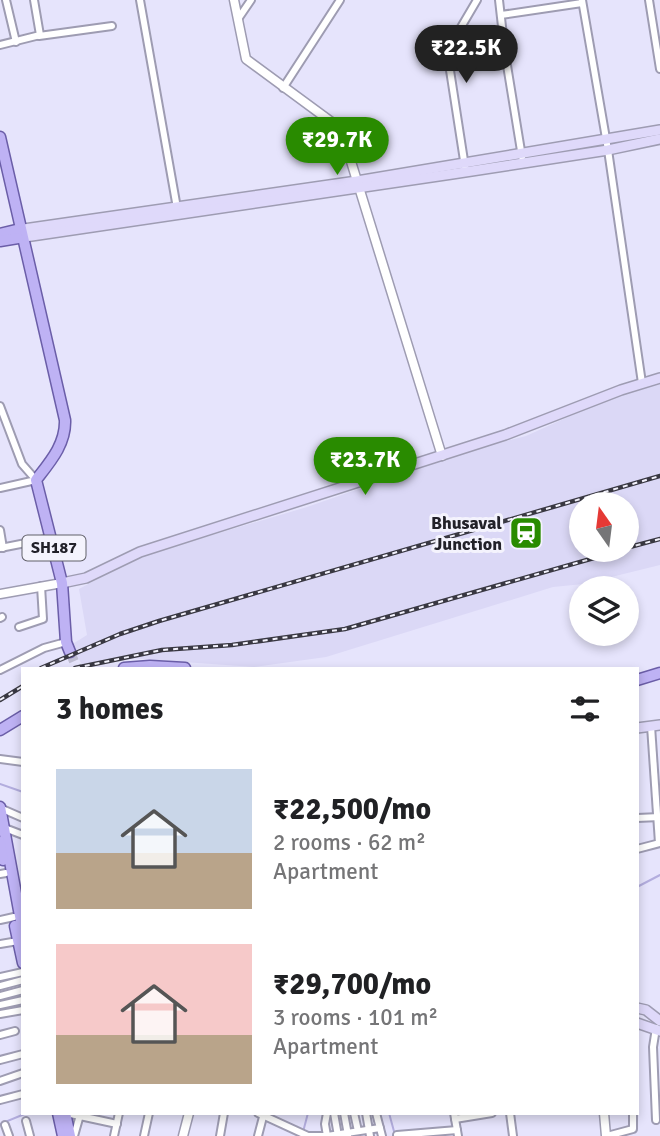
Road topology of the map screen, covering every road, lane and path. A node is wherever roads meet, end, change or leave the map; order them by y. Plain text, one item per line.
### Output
1 (6, 0) edge
2 (34, 0) edge
3 (140, 0) edge
4 (234, 0) edge
5 (251, 0) edge
6 (340, 0) edge
7 (477, 0) edge
8 (499, 0) edge
9 (649, 0) edge
10 (582, 1) edge
11 (501, 15) junction
12 (238, 19) junction
13 (656, 22) edge
14 (112, 26) dead end
15 (38, 36) junction
16 (16, 42) junction
17 (0, 46) edge
18 (660, 69) edge
19 (282, 88) junction
20 (660, 130) edge
21 (0, 137) edge
22 (605, 139) junction
23 (660, 139) edge
24 (608, 150) junction
25 (522, 158) junction
26 (0, 160) edge
27 (465, 167) junction
28 (358, 185) junction
29 (177, 208) junction
30 (99, 223) junction
31 (0, 234) edge
32 (19, 234) junction
33 (0, 242) edge
34 (660, 378) edge
35 (642, 383) junction
36 (1, 409) edge
37 (10, 431) junction
38 (0, 433) edge
39 (442, 456) junction
40 (36, 480) junction
41 (0, 488) edge
42 (0, 530) edge
43 (51, 538) junction
44 (1, 548) edge
45 (62, 583) junction
46 (41, 586) junction
47 (0, 594) edge
48 (19, 626) dead end
49 (68, 647) joint
50 (137, 667) edge
51 (168, 667) edge
52 (0, 670) edge
53 (660, 673) edge
54 (639, 679) edge
55 (21, 710) edge
56 (21, 717) edge
57 (0, 723) edge
58 (655, 725) edge
59 (0, 730) edge
60 (0, 759) edge
61 (21, 762) edge
62 (657, 776) edge
63 (0, 808) edge
64 (21, 817) edge
65 (658, 817) edge
66 (639, 818) edge
67 (2, 827) edge
68 (21, 834) edge
69 (0, 842) edge
70 (659, 843) edge
71 (639, 848) edge
72 (3, 874) edge
73 (19, 885) edge
74 (0, 919) edge
75 (20, 927) edge
76 (0, 944) edge
77 (21, 972) edge
78 (0, 977) edge
79 (21, 981) edge
80 (0, 986) edge
81 (21, 991) edge
82 (0, 996) edge
83 (21, 1000) edge
84 (0, 1005) edge
85 (639, 1008) edge
86 (21, 1010) edge
87 (0, 1014) edge
88 (639, 1023) edge
89 (658, 1026) edge
90 (15, 1031) dead end
91 (0, 1035) edge
92 (21, 1055) edge
93 (0, 1060) edge
94 (21, 1074) edge
95 (0, 1081) edge
96 (21, 1095) edge
97 (0, 1101) edge
98 (58, 1115) edge
99 (66, 1115) edge
100 (80, 1115) edge
101 (84, 1115) edge
102 (119, 1115) edge
103 (149, 1115) edge
104 (188, 1115) edge
105 (224, 1115) edge
106 (262, 1115) edge
107 (264, 1115) edge
108 (327, 1115) edge
109 (334, 1115) edge
110 (344, 1115) edge
111 (354, 1115) edge
112 (366, 1115) edge
113 (377, 1115) edge
114 (510, 1115) edge
115 (604, 1115) edge
116 (633, 1115) edge
117 (455, 1116) edge
118 (656, 1120) dead end
119 (26, 1121) dead end
120 (117, 1124) junction
121 (5, 1125) dead end
122 (381, 1132) edge
123 (359, 1133) edge
124 (369, 1133) edge
125 (458, 1133) edge
126 (348, 1134) edge
127 (303, 1135) edge
128 (337, 1135) edge
129 (397, 1135) edge
130 (9, 1136) edge
131 (30, 1136) edge
132 (63, 1136) edge
133 (75, 1136) edge
134 (114, 1136) edge
135 (144, 1136) edge
136 (183, 1136) edge
137 (220, 1136) edge
138 (258, 1136) edge
139 (316, 1136) edge
140 (327, 1136) edge
141 (513, 1136) edge
142 (607, 1136) edge

1 - 16 street
2 - 15 street
3 - 29 street
4 - 12 street
5 - 12 street
6 - 19 street
7 - 27 street
8 - 11 street
9 - 13 street
10 - 11 street
10 - 22 street
11 - 25 street
12 - 19 street
13 - 18 street
14 - 15 street
15 - 16 street
16 - 17 street
19 - 28 street
20 - 22 main road
21 - 32 main road
22 - 24 street
22 - 25 main road
23 - 24 main road
24 - 25 main road
24 - 35 street
25 - 27 main road
26 - 32 main road
27 - 28 main road
28 - 29 main road
28 - 30 main road
28 - 39 street
29 - 30 main road
30 - 32 main road
31 - 32 main road
32 - 33 main road
32 - 40 main road
34 - 35 main road
35 - 39 main road
36 - 37 street
37 - 38 street
37 - 40 street
39 - 45 main road
40 - 41 street
40 - 43 main road, SH187
42 - 44 street
43 - 44 street
43 - 45 main road, SH187
45 - 46 street
45 - 49 main road, SH187
46 - 47 street
46 - 48 street
49 - 52 street
50 - 51 main road
53 - 54 main road
55 - 57 main road
56 - 59 main road
58 - 62 street
60 - 61 street
62 - 65 street
63 - 64 street
63 - 67 main road
65 - 66 street
65 - 70 street
67 - 68 street
67 - 73 main road
69 - 72 main road
70 - 71 street
72 - 75 main road
73 - 75 main road
74 - 75 street
75 - 76 street
77 - 78 street
79 - 80 street
81 - 82 street
83 - 84 street
85 - 89 main road
86 - 87 street
88 - 89 main road
89 - 118 street
90 - 91 street
92 - 93 street
94 - 95 street
96 - 97 street
98 - 132 main road
99 - 133 main road
100 - 133 street
101 - 120 street
102 - 120 street
103 - 135 street
104 - 136 street
105 - 137 street
106 - 138 street
107 - 127 street
108 - 140 street
109 - 128 street
110 - 126 street
111 - 123 street
112 - 124 street
113 - 122 street
114 - 141 street
115 - 142 street
116 - 142 street
117 - 125 street
119 - 131 street
120 - 134 street
121 - 130 street
122 - 124 street
123 - 124 street
123 - 126 street
125 - 129 street
126 - 128 street
127 - 139 street
128 - 140 street
139 - 140 street

